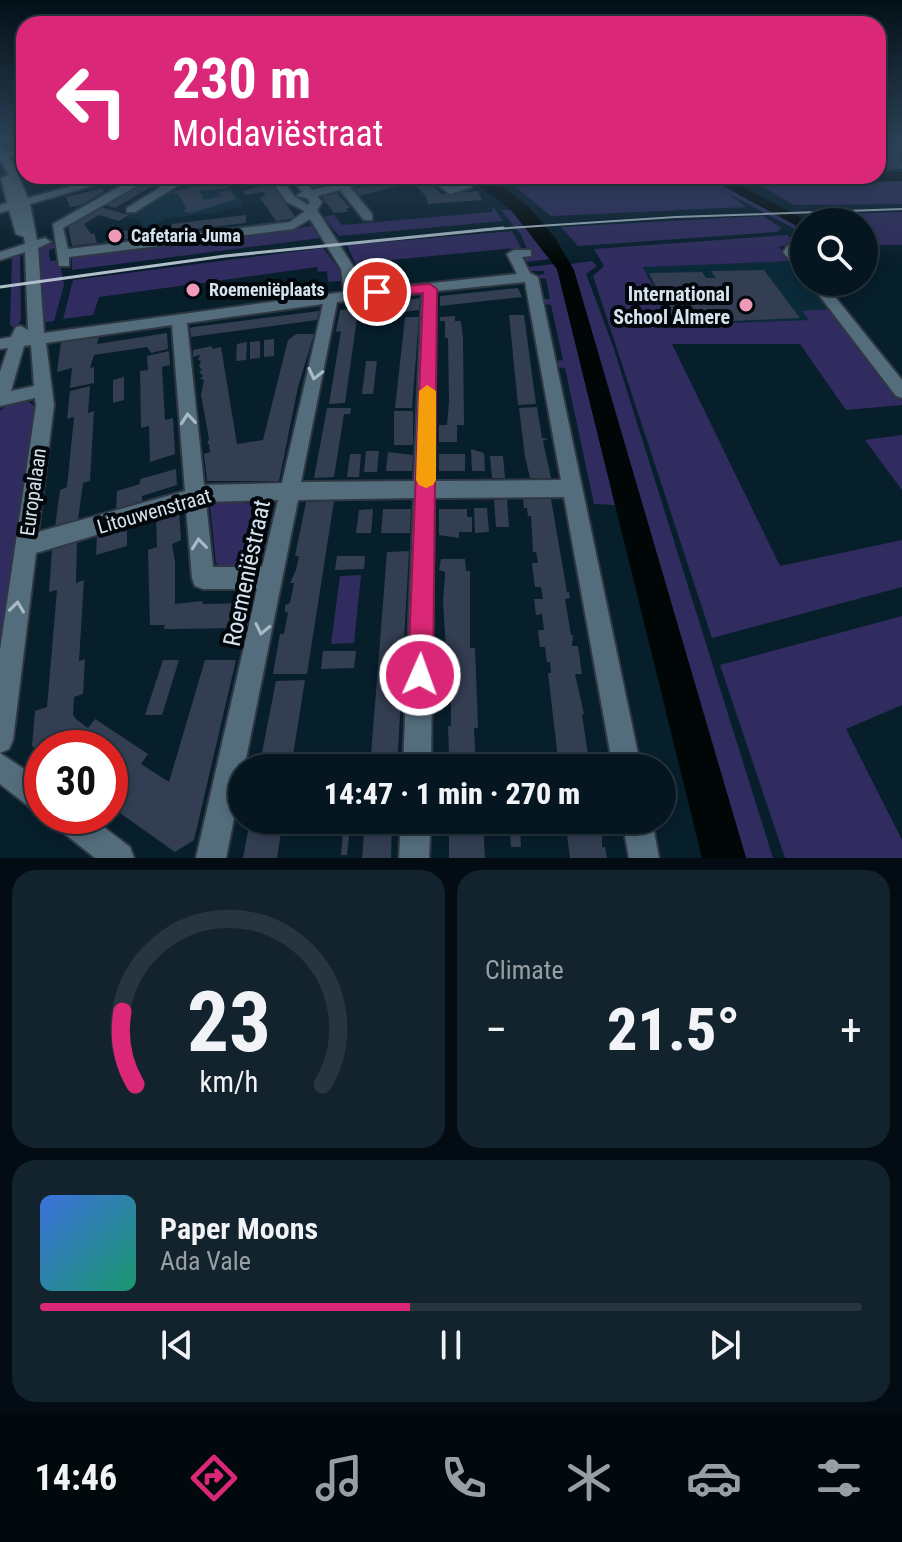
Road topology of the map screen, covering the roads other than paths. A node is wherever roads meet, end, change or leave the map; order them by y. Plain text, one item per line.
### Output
1 (8, 182) edge
2 (88, 184) edge
3 (131, 184) edge
4 (163, 184) edge
5 (170, 184) edge
6 (280, 184) edge
7 (302, 184) edge
8 (351, 184) edge
9 (441, 184) edge
10 (462, 184) edge
11 (166, 185) junction
12 (343, 186) junction
13 (310, 194) junction
14 (291, 198) junction
15 (13, 203) edge
16 (131, 210) dead end
17 (311, 211) junction
18 (368, 217) dead end
19 (59, 238) junction
20 (28, 247) junction
21 (520, 253) dead end
22 (0, 256) edge
23 (528, 277) junction
24 (429, 286) junction
25 (827, 296) edge
26 (341, 297) junction
27 (179, 318) junction
28 (37, 339) junction
29 (19, 341) junction
30 (0, 344) edge
31 (42, 390) junction
32 (902, 392) edge
33 (0, 399) edge
34 (574, 488) junction
35 (426, 489) junction
36 (292, 491) junction
37 (194, 496) junction
38 (25, 546) junction
39 (273, 578) junction
40 (0, 740) edge
41 (417, 754) edge
42 (624, 754) edge
43 (0, 767) edge
44 (24, 785) edge
45 (88, 834) edge
46 (415, 834) edge
47 (640, 834) edge
48 (119, 858) edge
49 (211, 858) edge
50 (414, 858) edge
51 (644, 858) edge

1 - 15 street, Europalaan
2 - 15 street
3 - 19 street
4 - 11 street
5 - 11 street
6 - 14 street
7 - 13 street
8 - 12 street
9 - 10 street
11 - 16 street
12 - 13 street
12 - 18 street
13 - 14 street
13 - 17 street
14 - 17 street
15 - 20 street, Europalaan
17 - 19 street
17 - 26 street
19 - 20 street
20 - 22 street
20 - 28 street, Europalaan
20 - 29 street, Europalaan
21 - 23 street
23 - 24 street
23 - 34 street
24 - 26 street
24 - 35 street
25 - 32 street
26 - 27 street
26 -> 36 street, Roemeniëstraat
27 - 28 street
37 -> 27 street
28 - 29 street
28 - 31 street, Europalaan
29 - 30 street
29 - 33 street, Europalaan
31 - 33 street
31 - 38 street, Europalaan
34 - 35 street, Litouwenstraat
34 - 42 street
35 - 36 street, Litouwenstraat
35 - 41 street
36 - 37 street, Litouwenstraat
36 - 39 street, Roemeniëstraat
37 - 38 street, Litouwenstraat
39 -> 37 street
40 -> 38 street, Europalaan
39 -> 49 street, Roemeniëstraat
43 - 44 street
45 - 48 street
46 - 50 street
47 - 51 street

